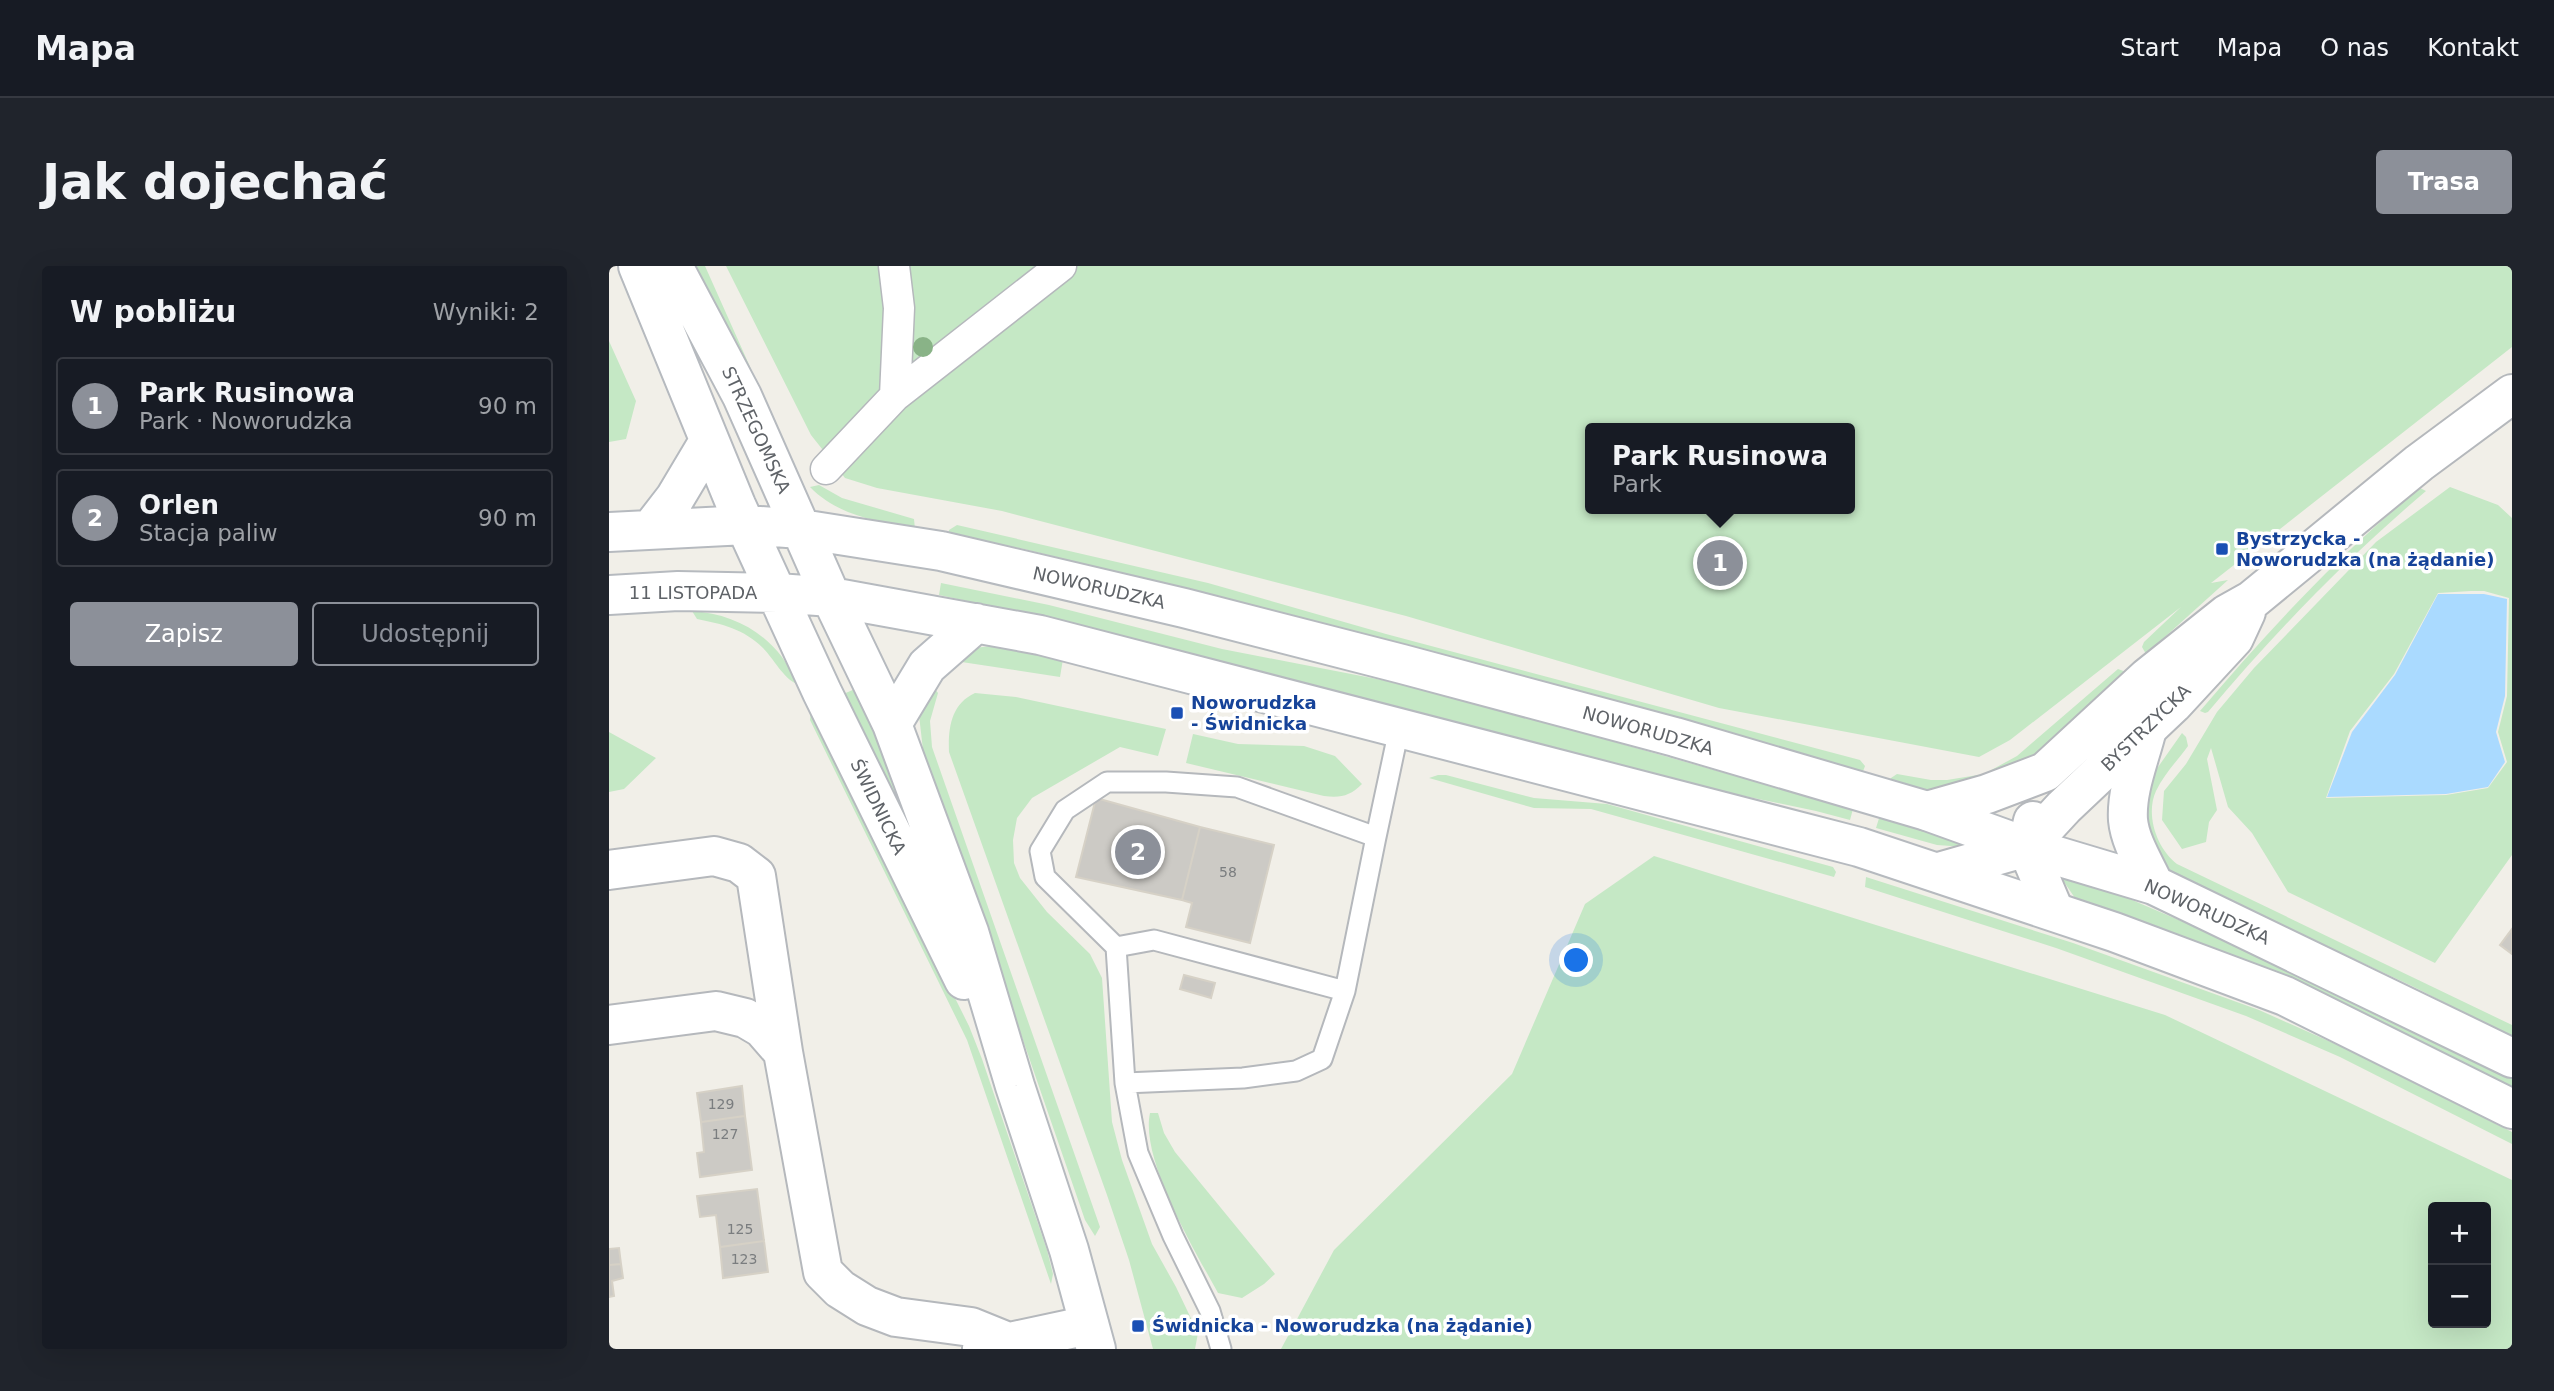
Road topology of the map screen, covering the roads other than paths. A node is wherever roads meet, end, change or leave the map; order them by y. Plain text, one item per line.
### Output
1 (638, 266) edge
2 (673, 266) edge
3 (894, 266) edge
4 (1061, 266) edge
5 (2512, 394) edge
6 (895, 396) junction
7 (709, 441) junction
8 (826, 469) dead end
9 (746, 525) junction
10 (650, 529) junction
11 (801, 529) junction
12 (609, 532) edge
13 (778, 593) junction
14 (609, 595) edge
15 (831, 597) junction
16 (2252, 600) junction
17 (976, 623) junction
18 (892, 724) junction
19 (1399, 729) junction
20 (2147, 729) junction
21 (2045, 772) junction
22 (1927, 811) junction
23 (1376, 837) junction
24 (2027, 847) junction
25 (609, 870) edge
26 (1939, 872) junction
27 (2154, 886) junction
28 (2054, 911) junction
29 (1116, 947) junction
30 (1345, 991) junction
31 (609, 1025) edge
32 (783, 1052) junction
33 (2512, 1058) edge
34 (1125, 1083) junction
35 (1016, 1086) junction
36 (2512, 1110) edge
37 (1093, 1337) edge
38 (992, 1346) edge
39 (1221, 1349) edge

1 - 7 main road
2 - 11 main road, STRZEGOMSKA
3 - 6 street
4 - 6 street
5 - 16 main road, BYSTRZYCKA
6 - 8 street
7 - 9 main road
7 - 10 main road
9 - 10 main road
9 - 11 main road, NOWORUDZKA
9 - 13 main road, ŚWIDNICKA
10 - 12 main road
11 - 15 main road, STRZEGOMSKA
11 - 22 main road, NOWORUDZKA
13 - 14 main road, 11 LISTOPADA
13 - 15 main road
13 - 35 main road, ŚWIDNICKA
15 - 17 main road
15 - 18 main road, ŚWIDNICKA
16 - 20 main road, BYSTRZYCKA
16 - 21 main road, BYSTRZYCKA
17 - 18 main road
17 - 19 main road
18 - 35 main road, ŚWIDNICKA
19 - 23 lane
19 - 26 main road
20 - 24 main road, BYSTRZYCKA
20 - 27 main road
21 - 22 main road, BYSTRZYCKA
21 - 24 main road
22 - 24 main road, NOWORUDZKA
23 - 29 lane
23 - 30 lane
24 - 26 main road
24 - 27 main road, NOWORUDZKA
24 - 28 main road
25 - 32 main road, ŚWIDNICKA
26 - 28 main road
27 - 33 main road, NOWORUDZKA
28 - 36 main road
29 - 30 lane
29 - 34 lane
30 - 34 lane
31 - 32 main road
32 - 38 main road, ŚWIDNICKA
34 - 39 lane
35 - 37 main road, ŚWIDNICKA
37 - 38 main road, ŚWIDNICKA

